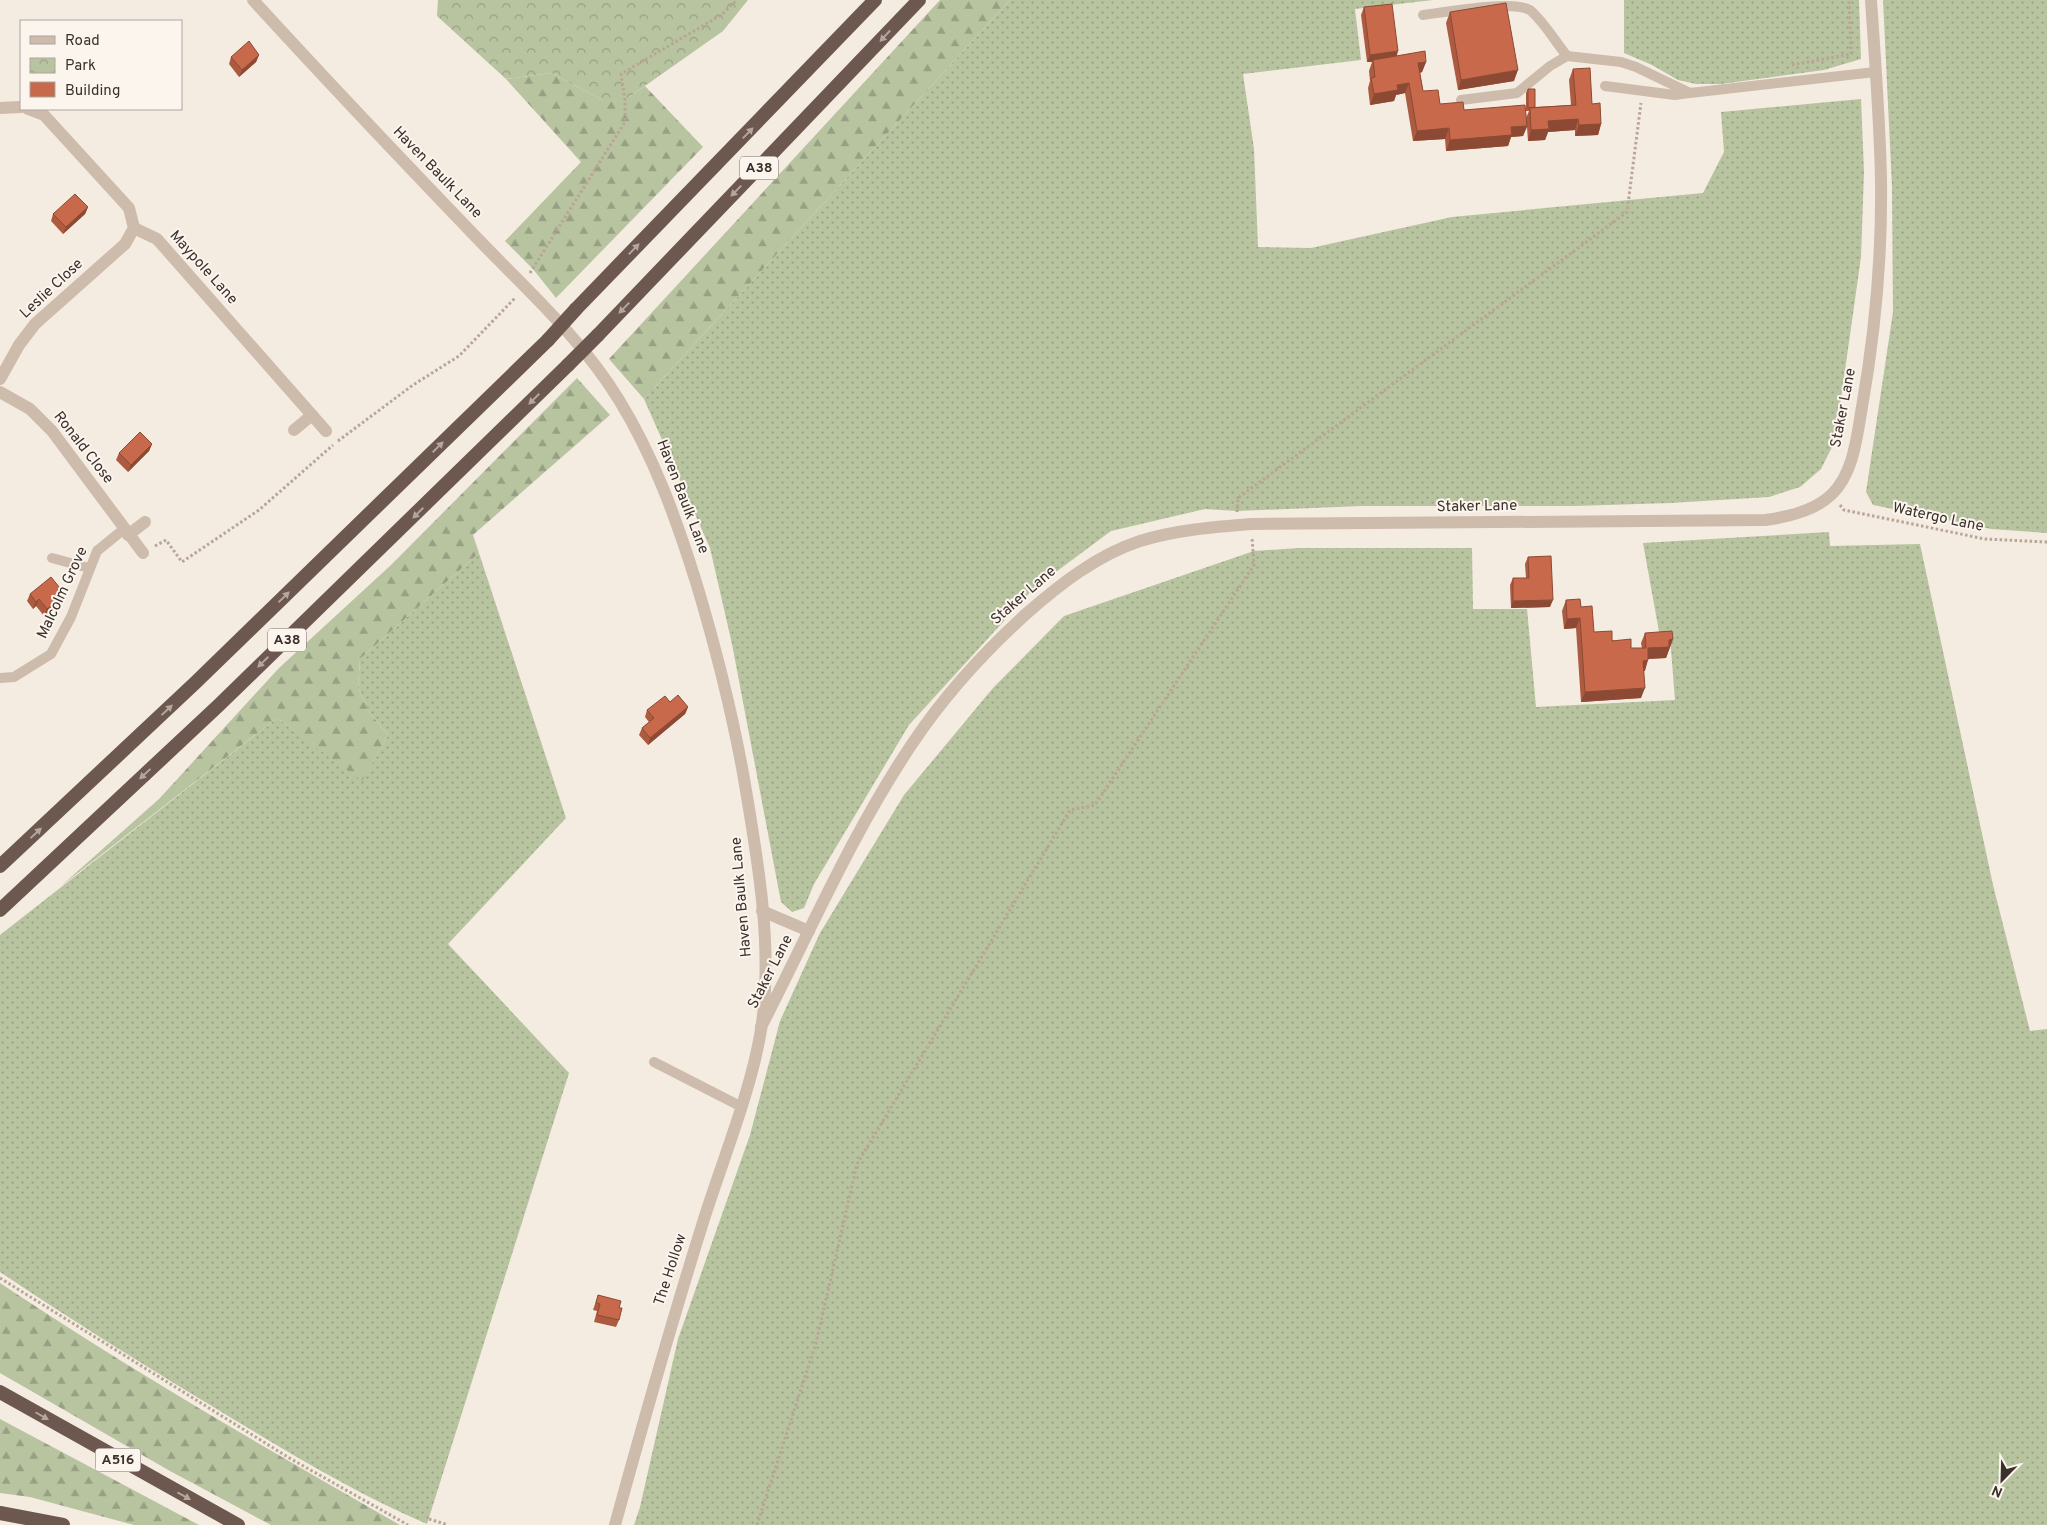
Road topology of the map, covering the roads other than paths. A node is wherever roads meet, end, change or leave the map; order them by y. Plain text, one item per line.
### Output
1 (253, 0) edge
2 (875, 0) edge
3 (919, 0) edge
4 (1871, 0) edge
5 (1424, 15) dead end
6 (1567, 56) junction
7 (1875, 72) junction
8 (1605, 86) dead end
9 (1690, 93) junction
10 (1461, 100) edge
11 (20, 107) edge
12 (0, 108) edge
13 (31, 110) edge
14 (134, 228) junction
15 (0, 379) edge
16 (0, 392) edge
17 (312, 415) junction
18 (294, 430) dead end
19 (326, 431) dead end
20 (145, 522) dead end
21 (126, 532) junction
22 (143, 553) dead end
23 (52, 558) dead end
24 (89, 568) junction
25 (0, 678) edge
26 (0, 866) edge
27 (0, 910) edge
28 (762, 911) junction
29 (809, 931) junction
30 (761, 1027) junction
31 (654, 1062) dead end
32 (740, 1106) junction
33 (0, 1392) edge
34 (0, 1513) edge
35 (63, 1525) edge
36 (238, 1525) edge
37 (615, 1525) edge

1 - 28 street, Haven Baulk Lane
26 -> 2 highway, A38, bridge
3 -> 27 highway, A38, bridge
4 - 7 street, Staker Lane
5 - 6 lane
6 - 9 lane
6 - 10 lane
7 - 9 lane
7 - 29 street, Staker Lane
8 - 9 lane
11 - 12 street
13 - 14 street
14 - 15 street, Leslie Close
14 - 17 street, Maypole Lane
16 - 21 street, Ronald Close
17 - 18 street
17 - 19 street, Maypole Lane
20 - 21 street
21 - 22 street, Ronald Close
21 - 24 lane, Malcolm Grove
23 - 24 lane
24 - 25 lane, Malcolm Grove
28 - 29 street, Staker Lane
28 - 30 street, Haven Baulk Lane
29 - 30 street, Staker Lane
30 - 32 street, The Hollow
31 - 32 lane
32 - 37 street, The Hollow
33 -> 36 highway, A516
34 - 35 highway

